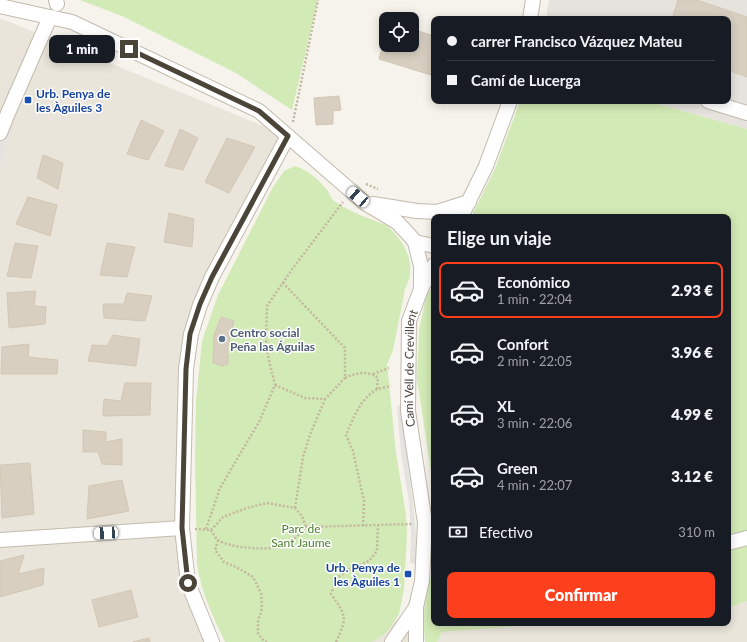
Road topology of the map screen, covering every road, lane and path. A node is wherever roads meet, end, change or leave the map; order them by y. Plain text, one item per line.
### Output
1 (318, 0) edge
2 (533, 0) edge
3 (0, 6) edge
4 (530, 16) edge
5 (50, 17) junction
6 (509, 104) edge
7 (718, 104) edge
8 (747, 113) edge
9 (293, 122) dead end
10 (0, 133) edge
11 (288, 136) junction
12 (351, 191) junction
13 (469, 202) junction
14 (365, 203) junction
15 (428, 214) edge
16 (463, 214) edge
17 (415, 242) junction
18 (431, 245) edge
19 (431, 271) edge
20 (283, 283) junction
21 (421, 289) junction
22 (389, 368) dead end
23 (373, 374) junction
24 (345, 378) junction
25 (275, 385) junction
26 (391, 386) dead end
27 (377, 389) junction
28 (325, 398) junction
29 (295, 508) junction
30 (425, 524) junction
31 (378, 525) junction
32 (362, 526) junction
33 (306, 527) junction
34 (182, 528) junction
35 (206, 529) junction
36 (211, 530) junction
37 (747, 538) edge
38 (0, 540) edge
39 (218, 540) junction
40 (731, 543) edge
41 (416, 607) junction
42 (212, 642) edge
43 (267, 642) edge
44 (336, 642) edge
45 (392, 642) edge
46 (416, 642) edge

1 - 9 path
2 - 4 street
3 - 5 street
5 - 10 street
5 - 11 street
6 - 13 street
7 - 8 street
11 - 12 street
11 - 34 street
12 - 14 street
12 - 20 path
13 - 15 street
13 - 16 street
14 - 15 street
14 - 17 street
17 - 18 street
17 - 21 street
19 - 21 street, Camí Vell de Crevillent
20 - 24 path
20 - 25 path
21 - 30 street, Camí Vell de Crevillent
22 - 23 path
23 - 24 path
23 - 27 path
24 - 28 path
25 - 28 path
25 - 35 path
26 - 27 path
27 - 32 path
28 - 29 path
29 - 33 path
29 - 36 path
30 - 31 path
30 - 41 street, Camí Vell de Crevillent
31 - 32 path
31 - 44 path
32 - 33 path
33 - 39 path
34 - 35 path
34 - 38 street
34 - 42 street
35 - 36 path
36 - 39 path
37 - 40 street
39 - 43 path
41 - 45 street
41 - 46 street, Camí Vell de Crevillent

